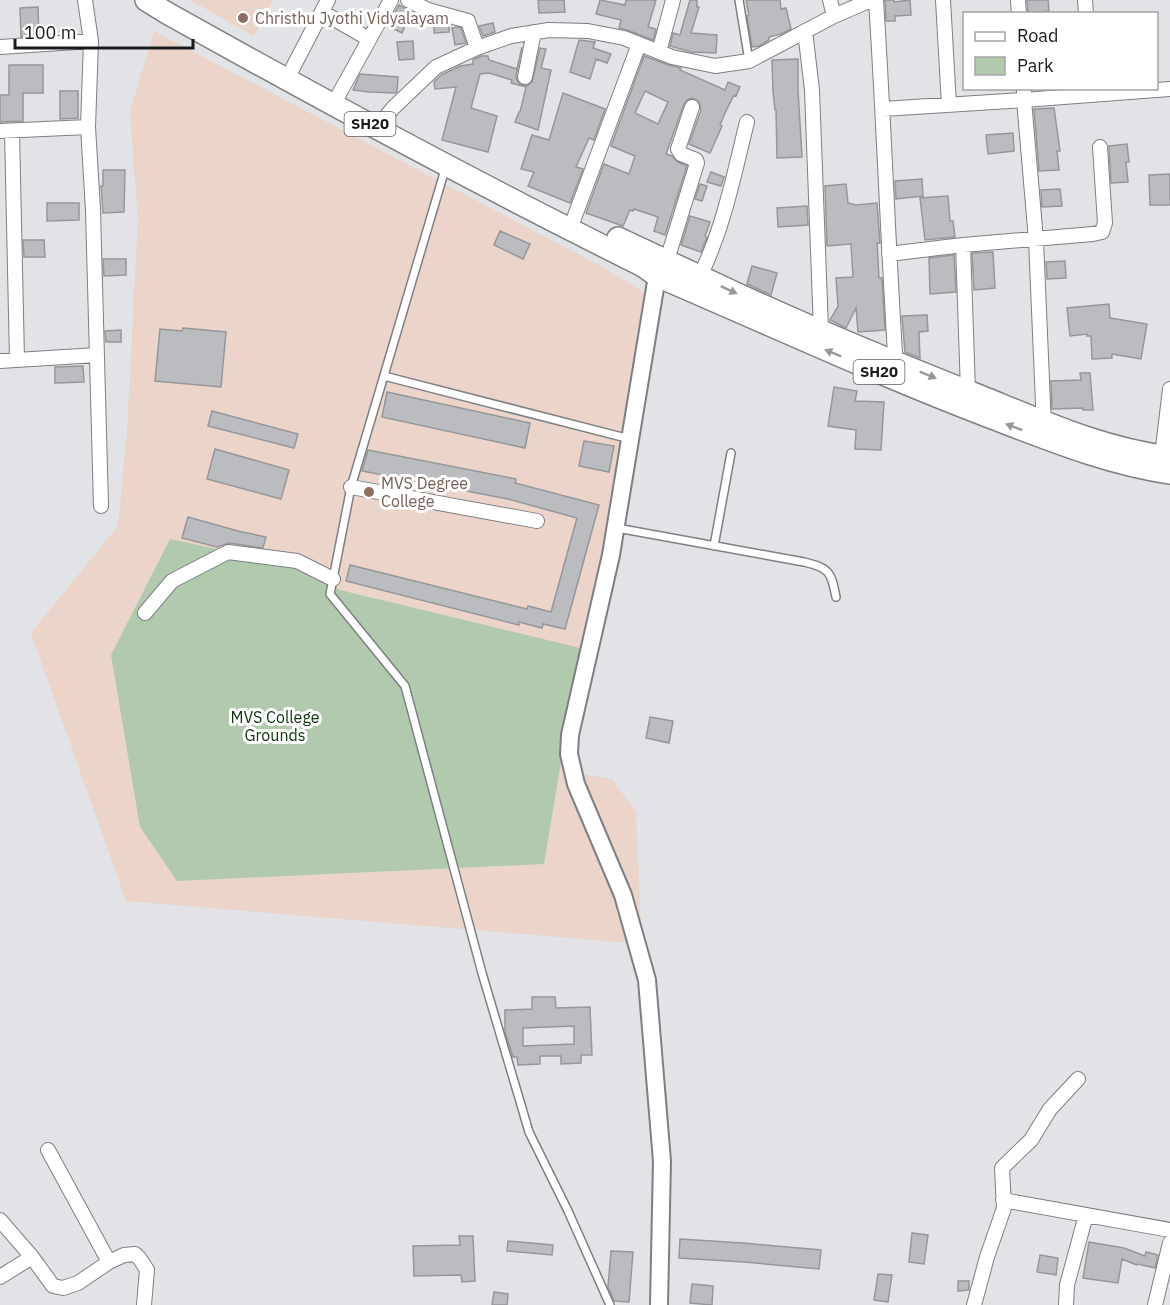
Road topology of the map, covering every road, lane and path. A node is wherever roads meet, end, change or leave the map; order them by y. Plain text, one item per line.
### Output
1 (85, 0) edge
2 (146, 0) edge
3 (173, 0) edge
4 (391, 0) edge
5 (408, 0) edge
6 (673, 0) edge
7 (739, 0) edge
8 (830, 0) edge
9 (871, 0) edge
10 (876, 0) edge
11 (943, 0) edge
12 (325, 6) edge
13 (834, 16) junction
14 (805, 31) junction
15 (534, 32) junction
16 (369, 39) junction
17 (91, 41) junction
18 (639, 44) junction
19 (0, 47) edge
20 (477, 48) junction
21 (659, 52) junction
22 (749, 61) junction
23 (290, 73) junction
24 (525, 77) dead end
25 (1144, 90) edge
26 (1092, 92) edge
27 (1024, 94) edge
28 (336, 99) junction
29 (949, 105) junction
30 (692, 107) dead end
31 (883, 109) junction
32 (747, 122) dead end
33 (381, 123) junction
34 (88, 127) junction
35 (6, 131) edge
36 (1100, 147) dead end
37 (446, 164) junction
38 (572, 223) junction
39 (1036, 240) junction
40 (963, 245) junction
41 (889, 254) junction
42 (662, 268) junction
43 (700, 276) junction
44 (821, 330) junction
45 (97, 356) junction
46 (17, 360) junction
47 (0, 361) edge
48 (896, 371) junction
49 (384, 376) junction
50 (1170, 389) edge
51 (968, 391) junction
52 (1044, 430) junction
53 (630, 439) junction
54 (731, 453) dead end
55 (1164, 464) edge
56 (351, 487) junction
57 (101, 506) dead end
58 (537, 521) dead end
59 (616, 528) junction
60 (714, 546) junction
61 (333, 579) junction
62 (836, 597) dead end
63 (145, 613) dead end
64 (1078, 1079) dead end
65 (48, 1150) dead end
66 (1004, 1200) junction
67 (1086, 1215) junction
68 (0, 1221) edge
69 (1170, 1230) edge
70 (1170, 1243) edge
71 (32, 1257) junction
72 (109, 1262) junction
73 (0, 1276) edge
74 (144, 1305) edge
75 (610, 1305) edge
76 (659, 1305) edge
77 (974, 1305) edge
78 (1065, 1305) edge
79 (1155, 1305) edge

1 - 17 street
2 - 23 main road, SH20
3 - 23 main road, SH20
4 - 16 street
5 - 20 street
6 - 21 street
7 - 22 lane
8 - 13 street
9 - 13 street
10 - 31 street
11 - 29 street
12 - 16 street
12 - 23 street
13 - 14 street
14 - 22 street
14 - 44 street
15 - 18 street
15 - 20 street
15 - 24 street
16 - 28 street
17 - 19 street
17 - 34 street
18 - 21 street
18 - 38 street
20 - 33 street
21 - 22 street
23 - 28 main road, SH20
25 - 26 street
26 - 27 street
27 - 29 street
27 - 39 street
28 - 33 main road, SH20
29 - 31 street
30 - 42 street
31 - 41 street
32 - 43 street
33 - 37 main road, SH20
33 - 38 main road, SH20
34 - 35 street
34 - 45 street
35 - 46 street
36 - 39 street
37 - 38 main road, SH20
37 - 49 lane
38 - 42 main road, SH20
39 - 40 street
39 - 52 street
40 - 41 street
40 - 51 street
41 - 48 street
42 - 43 main road, SH20
48 -> 42 main road, SH20
42 - 53 street
43 -> 44 main road, SH20
44 - 48 main road, SH20
45 - 46 street
45 - 57 street
46 - 47 street
48 -> 51 main road, SH20
52 -> 48 main road, SH20
49 - 53 lane
49 - 56 lane
50 - 55 street
51 - 52 main road, SH20
52 - 55 main road, SH20
53 - 59 street
54 - 60 lane
56 - 58 street
56 - 61 lane
59 - 60 lane
59 - 76 street
60 - 62 lane
61 - 63 street
61 - 75 lane
64 - 66 street
65 - 72 street
66 - 67 street
66 - 77 street
67 - 69 street
67 - 78 street
68 - 71 street
70 - 79 street
71 - 72 street
71 - 73 street
72 - 74 street

